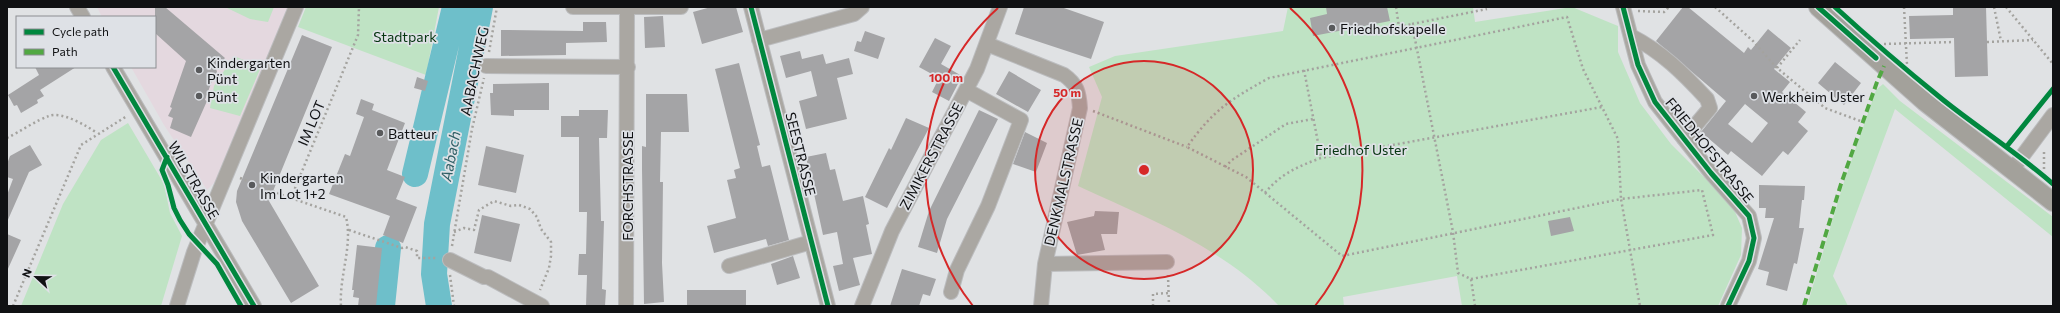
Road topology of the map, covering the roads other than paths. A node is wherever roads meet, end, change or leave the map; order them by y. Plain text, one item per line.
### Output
1 (77, 7) edge
2 (296, 7) edge
3 (573, 7) edge
4 (627, 7) edge
5 (681, 7) edge
6 (751, 7) edge
7 (862, 7) edge
8 (1000, 7) edge
9 (1818, 7) edge
10 (1624, 9) edge
11 (82, 16) edge
12 (1630, 36) junction
13 (759, 40) junction
14 (988, 44) junction
15 (486, 66) road end
16 (628, 67) junction
17 (114, 68) edge
18 (966, 90) junction
19 (2053, 115) edge
20 (1684, 139) junction
21 (2012, 170) junction
22 (2053, 202) edge
23 (206, 225) junction
24 (811, 242) junction
25 (445, 259) road end
26 (1045, 264) junction
27 (729, 266) dead end
28 (1167, 268) road end
29 (951, 292) dead end
30 (539, 304) edge
31 (177, 306) edge
32 (254, 306) edge
33 (626, 306) edge
34 (828, 306) edge
35 (862, 306) edge
36 (1041, 306) edge
37 (1728, 306) edge

1 - 11 street
2 - 23 street
3 - 4 street
4 - 5 street
4 - 16 street, FORCHSTRASSE
6 - 13 street, SEESTRASSE
7 - 13 street
8 - 14 street, ZIMIKERSTRASSE
9 - 21 main road
10 - 12 street, FRIEDHOFSTRASSE
12 - 20 street, FRIEDHOFSTRASSE
12 - 20 street
13 - 24 street, SEESTRASSE
14 - 18 street, ZIMIKERSTRASSE
14 - 26 street, DENKMALSTRASSE
15 - 16 street
16 - 33 street, FORCHSTRASSE
17 - 23 street, WILSTRASSE
18 - 29 street
18 - 35 street, ZIMIKERSTRASSE
19 - 21 street
20 - 37 street, FRIEDHOFSTRASSE
21 - 22 main road
23 - 31 street
23 - 32 street, WILSTRASSE
24 - 27 street
24 - 34 street, SEESTRASSE
25 - 30 street
26 - 28 street
26 - 36 street, DENKMALSTRASSE

